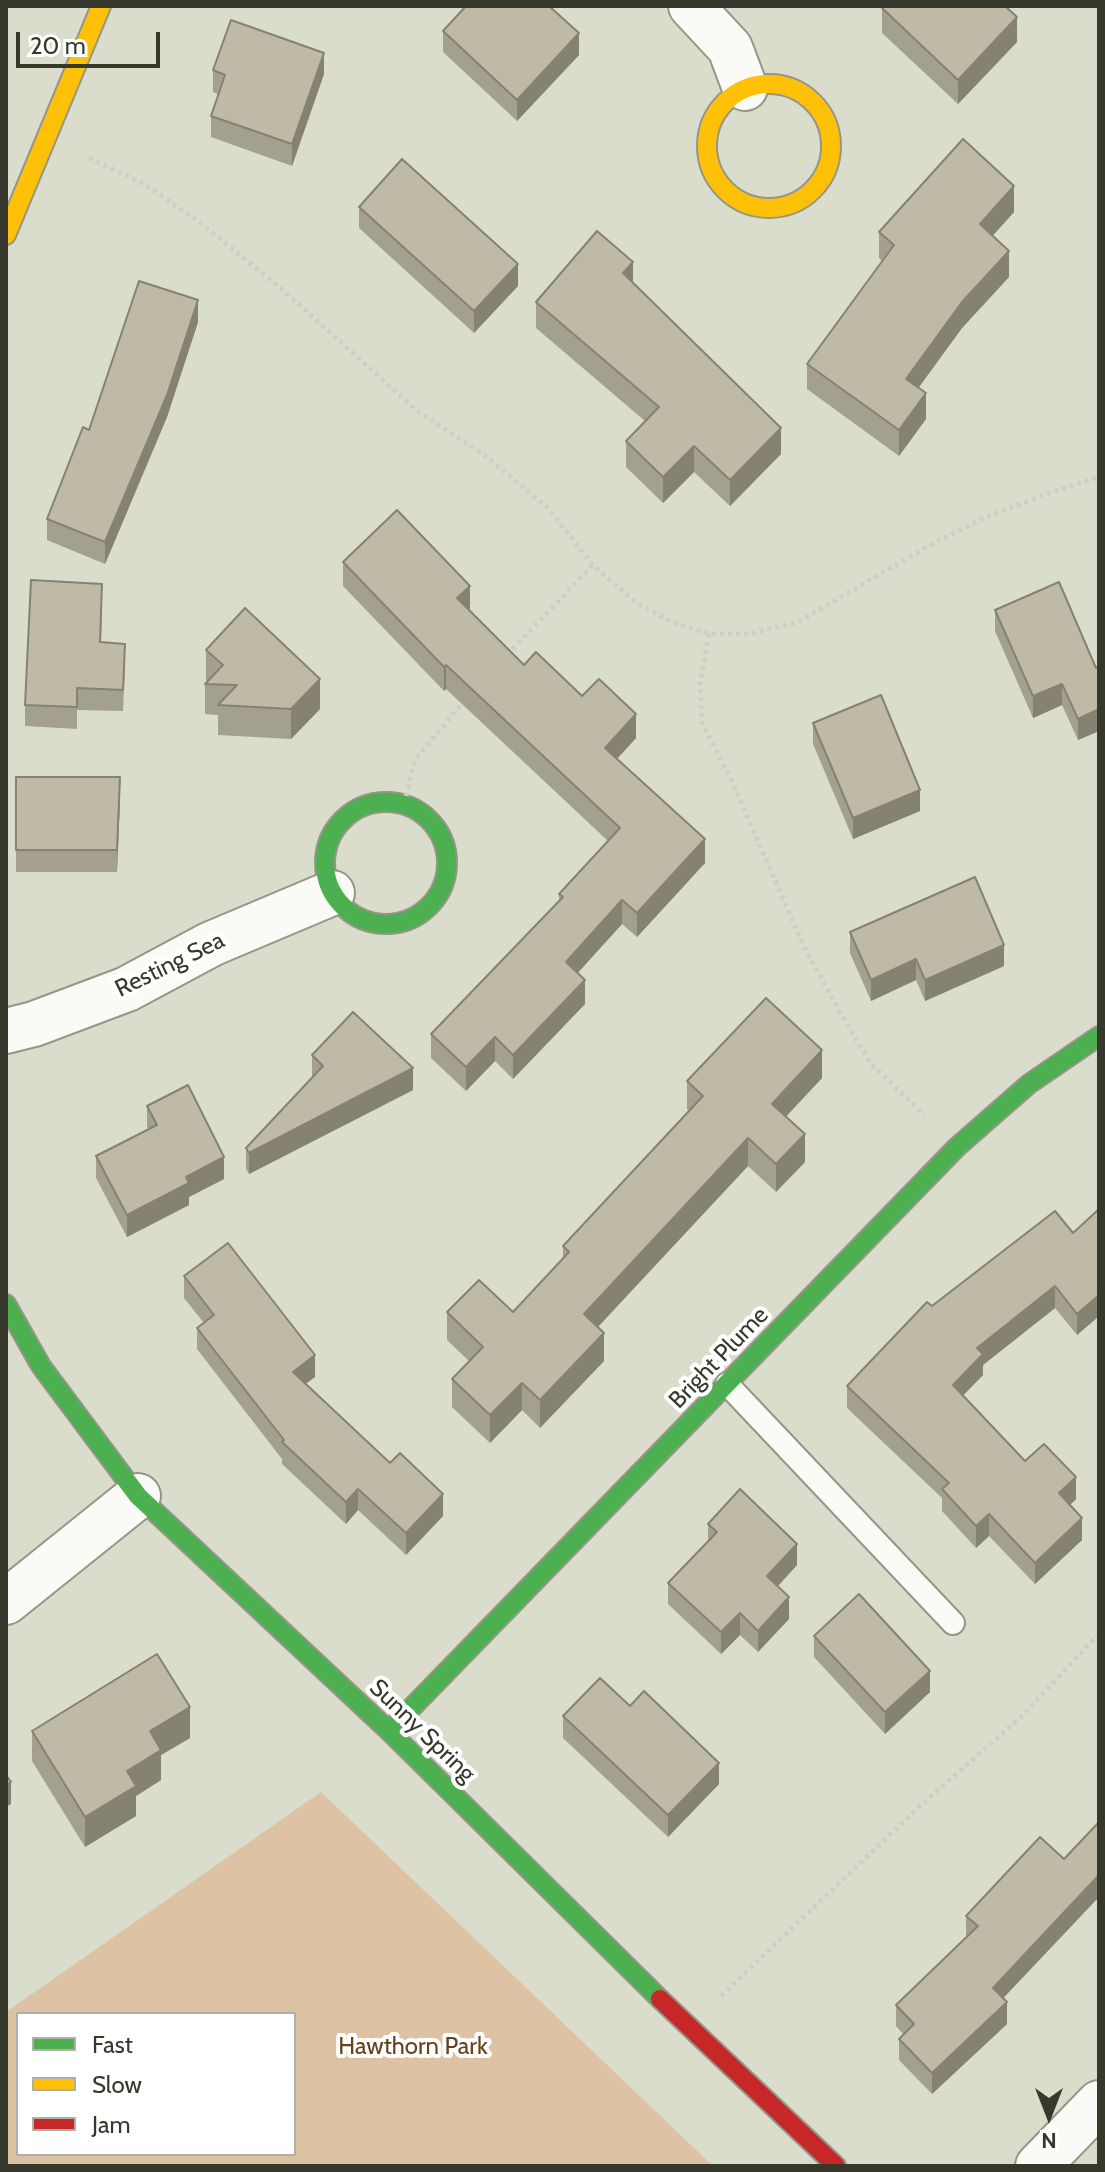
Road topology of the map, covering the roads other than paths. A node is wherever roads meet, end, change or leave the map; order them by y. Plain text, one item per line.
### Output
1 (101, 6) edge
2 (691, 6) edge
3 (745, 88) junction
4 (6, 235) edge
5 (332, 893) junction
6 (6, 1031) edge
7 (1099, 1036) edge
8 (6, 1304) edge
9 (727, 1384) junction
10 (138, 1496) junction
11 (6, 1602) edge
12 (953, 1623) dead end
13 (389, 1731) junction
14 (1099, 2103) edge
15 (836, 2166) edge
16 (1038, 2166) edge

1 - 4 street
2 - 3 street
3 - 3 street
5 - 5 street
5 - 6 street, Resting Sea
7 - 9 street, Bright Plume
8 - 10 street, Sunny Spring
9 - 12 lane
9 - 13 street, Bright Plume
10 - 11 street
10 - 13 street, Sunny Spring
13 - 15 street, Sunny Spring
14 - 16 street

